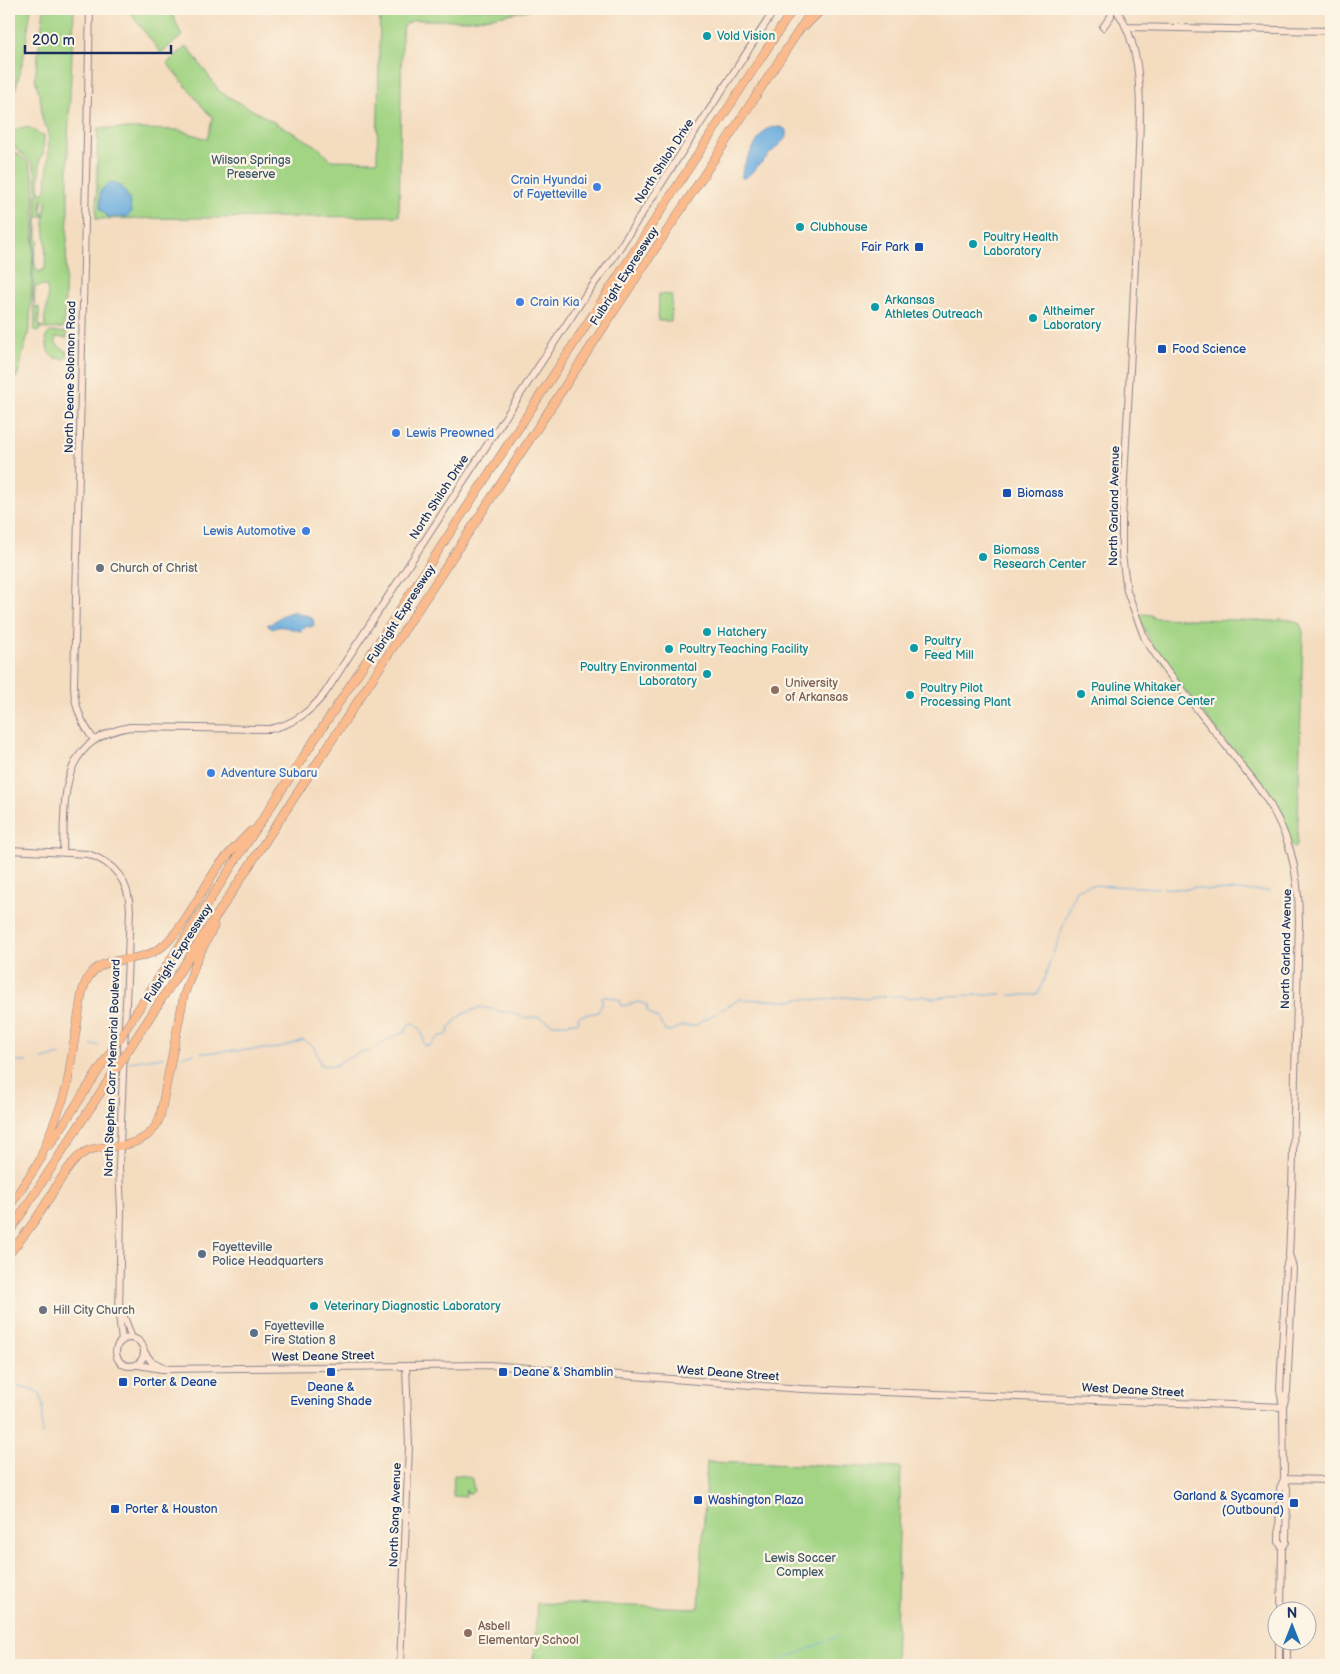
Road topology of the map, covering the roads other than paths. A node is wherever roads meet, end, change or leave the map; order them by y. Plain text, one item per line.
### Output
1 (90, 9) edge
2 (775, 9) edge
3 (793, 9) edge
4 (813, 9) edge
5 (822, 9) edge
6 (1111, 9) edge
7 (1116, 9) edge
8 (1103, 27) dead end
9 (1127, 27) junction
10 (1331, 31) edge
11 (794, 37) junction
12 (94, 740) junction
13 (264, 817) junction
14 (9, 850) edge
15 (63, 852) junction
16 (217, 914) junction
17 (127, 958) junction
18 (119, 1146) junction
19 (40, 1159) junction
20 (9, 1207) edge
21 (9, 1233) edge
22 (9, 1254) edge
23 (120, 1309) junction
24 (132, 1338) junction
25 (122, 1341) junction
26 (145, 1353) junction
27 (138, 1365) junction
28 (406, 1366) junction
29 (172, 1369) junction
30 (1284, 1407) junction
31 (1284, 1479) junction
32 (1331, 1480) edge
33 (1282, 1602) edge
34 (1279, 1652) edge
35 (1286, 1652) edge
36 (400, 1665) edge
37 (1279, 1665) edge
38 (1287, 1665) edge

1 - 12 street, North Deane Solomon Road
2 - 12 street, North Shiloh Drive
3 - 13 highway, Fulbright Expressway
4 - 11 highway, Fulbright Expressway
5 - 11 highway
6 - 8 street
7 - 9 street, North Garland Avenue
9 - 10 street
9 - 30 street, North Garland Avenue
11 - 16 highway, Fulbright Expressway
12 - 15 street, North Shiloh Drive
13 - 17 highway
13 - 19 highway, Fulbright Expressway, bridge
14 - 15 street
15 - 17 street, North Stephen Carr Memorial Boulevard
16 - 18 highway
16 - 21 highway, Fulbright Expressway, bridge
17 - 18 street, North Stephen Carr Memorial Boulevard
17 - 19 highway
18 - 22 highway
18 - 23 street, North Stephen Carr Memorial Boulevard
19 - 20 highway, Fulbright Expressway
23 - 24 street, North Stephen Carr Memorial Boulevard
23 - 25 street, North Stephen Carr Memorial Boulevard
24 - 25 street
24 - 26 street
25 - 27 street
26 - 27 street
26 - 29 street, West Deane Street
27 - 29 street, West Deane Street
28 - 29 street, West Deane Street
28 - 30 street, West Deane Street
28 - 36 street, North Sang Avenue
30 - 31 street, North Garland Avenue
31 - 32 street
31 - 33 street, North Garland Avenue
34 - 37 street
35 - 38 street

